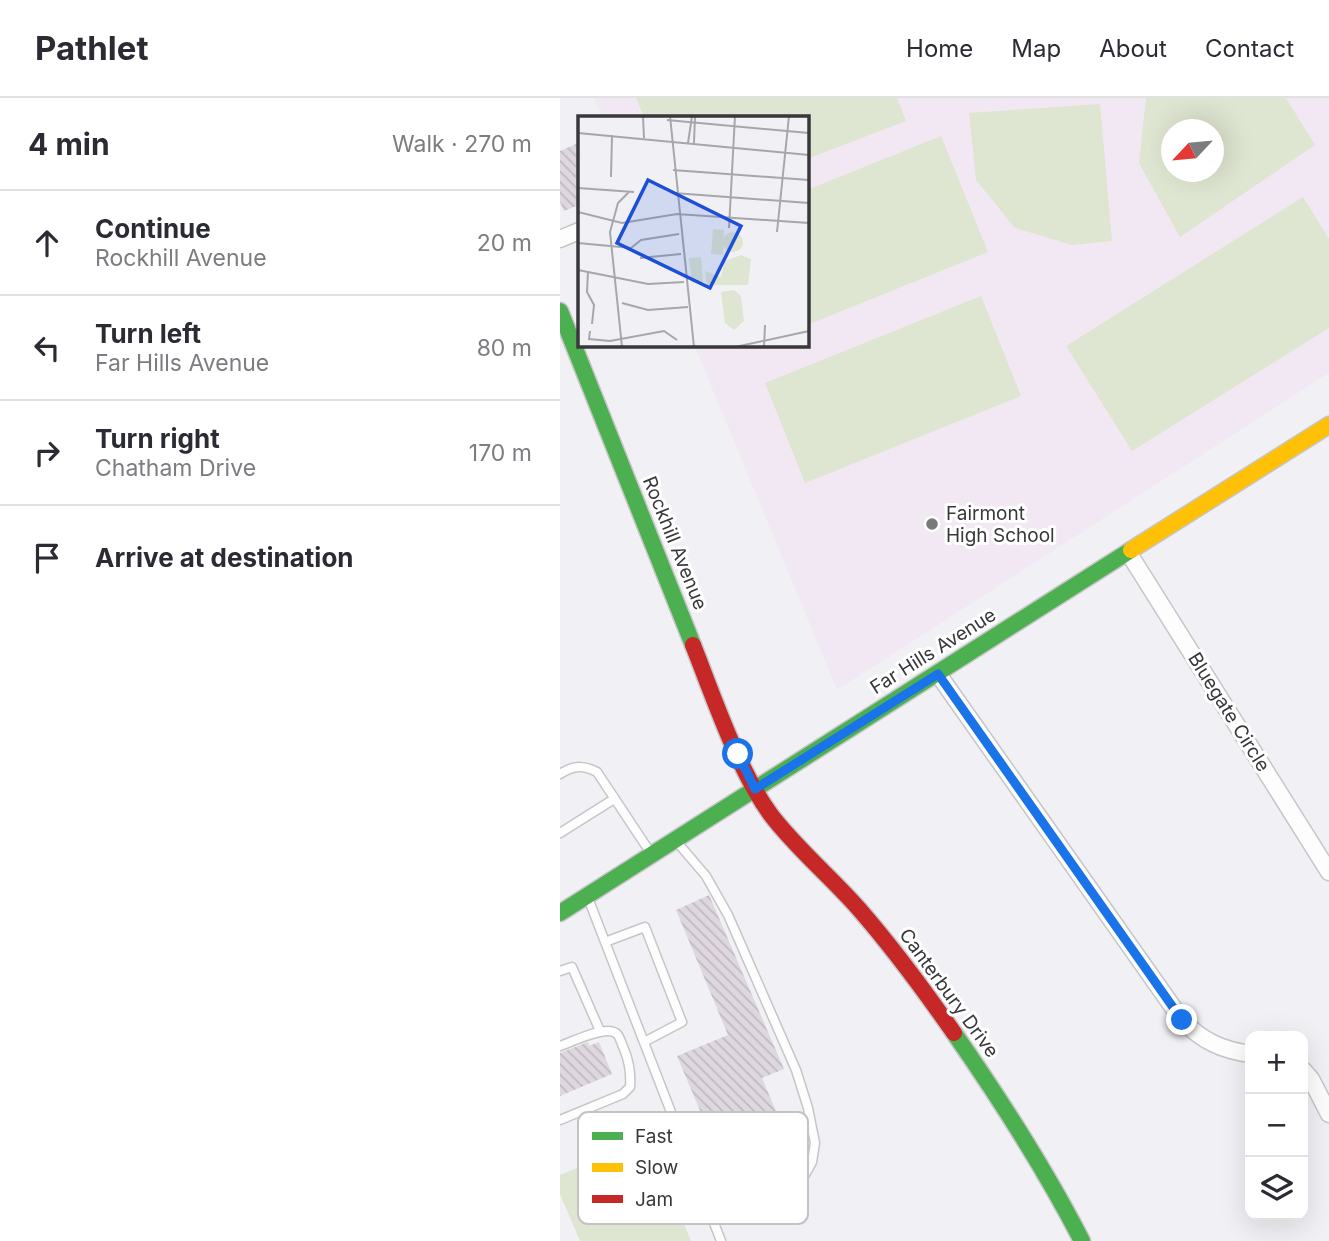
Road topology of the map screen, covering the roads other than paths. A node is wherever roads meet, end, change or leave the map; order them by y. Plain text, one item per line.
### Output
1 (578, 231) edge
2 (560, 239) edge
3 (560, 311) edge
4 (1329, 425) edge
5 (1128, 552) junction
6 (938, 674) junction
7 (560, 774) edge
8 (755, 789) junction
9 (614, 799) junction
10 (560, 833) edge
11 (676, 840) junction
12 (652, 855) junction
13 (1329, 872) edge
14 (587, 896) junction
15 (561, 911) edge
16 (605, 942) junction
17 (560, 971) edge
18 (600, 1031) junction
19 (644, 1042) junction
20 (560, 1046) edge
21 (1245, 1053) edge
22 (1308, 1076) edge
23 (579, 1112) edge
24 (671, 1112) edge
25 (578, 1113) edge
26 (1329, 1114) edge
27 (560, 1120) edge
28 (808, 1169) edge
29 (715, 1224) edge
30 (722, 1241) edge
31 (1082, 1241) edge

1 - 2 street
3 - 8 street, Rockhill Avenue
4 - 5 street, Far Hills Avenue
5 - 6 street, Far Hills Avenue
5 - 13 street, Bluegate Circle
6 - 8 street, Far Hills Avenue
6 - 21 street
7 - 9 lane
8 - 11 street, Far Hills Avenue
8 - 31 street, Canterbury Drive
9 - 10 lane
9 - 12 lane
11 - 12 street, Far Hills Avenue
11 - 28 lane
12 - 14 street, Far Hills Avenue
14 - 15 street, Far Hills Avenue
14 - 16 lane
16 - 19 lane
16 - 19 lane
17 - 18 lane
18 - 20 lane
18 - 23 lane
19 - 24 lane
22 - 26 street
25 - 27 lane
29 - 30 lane

